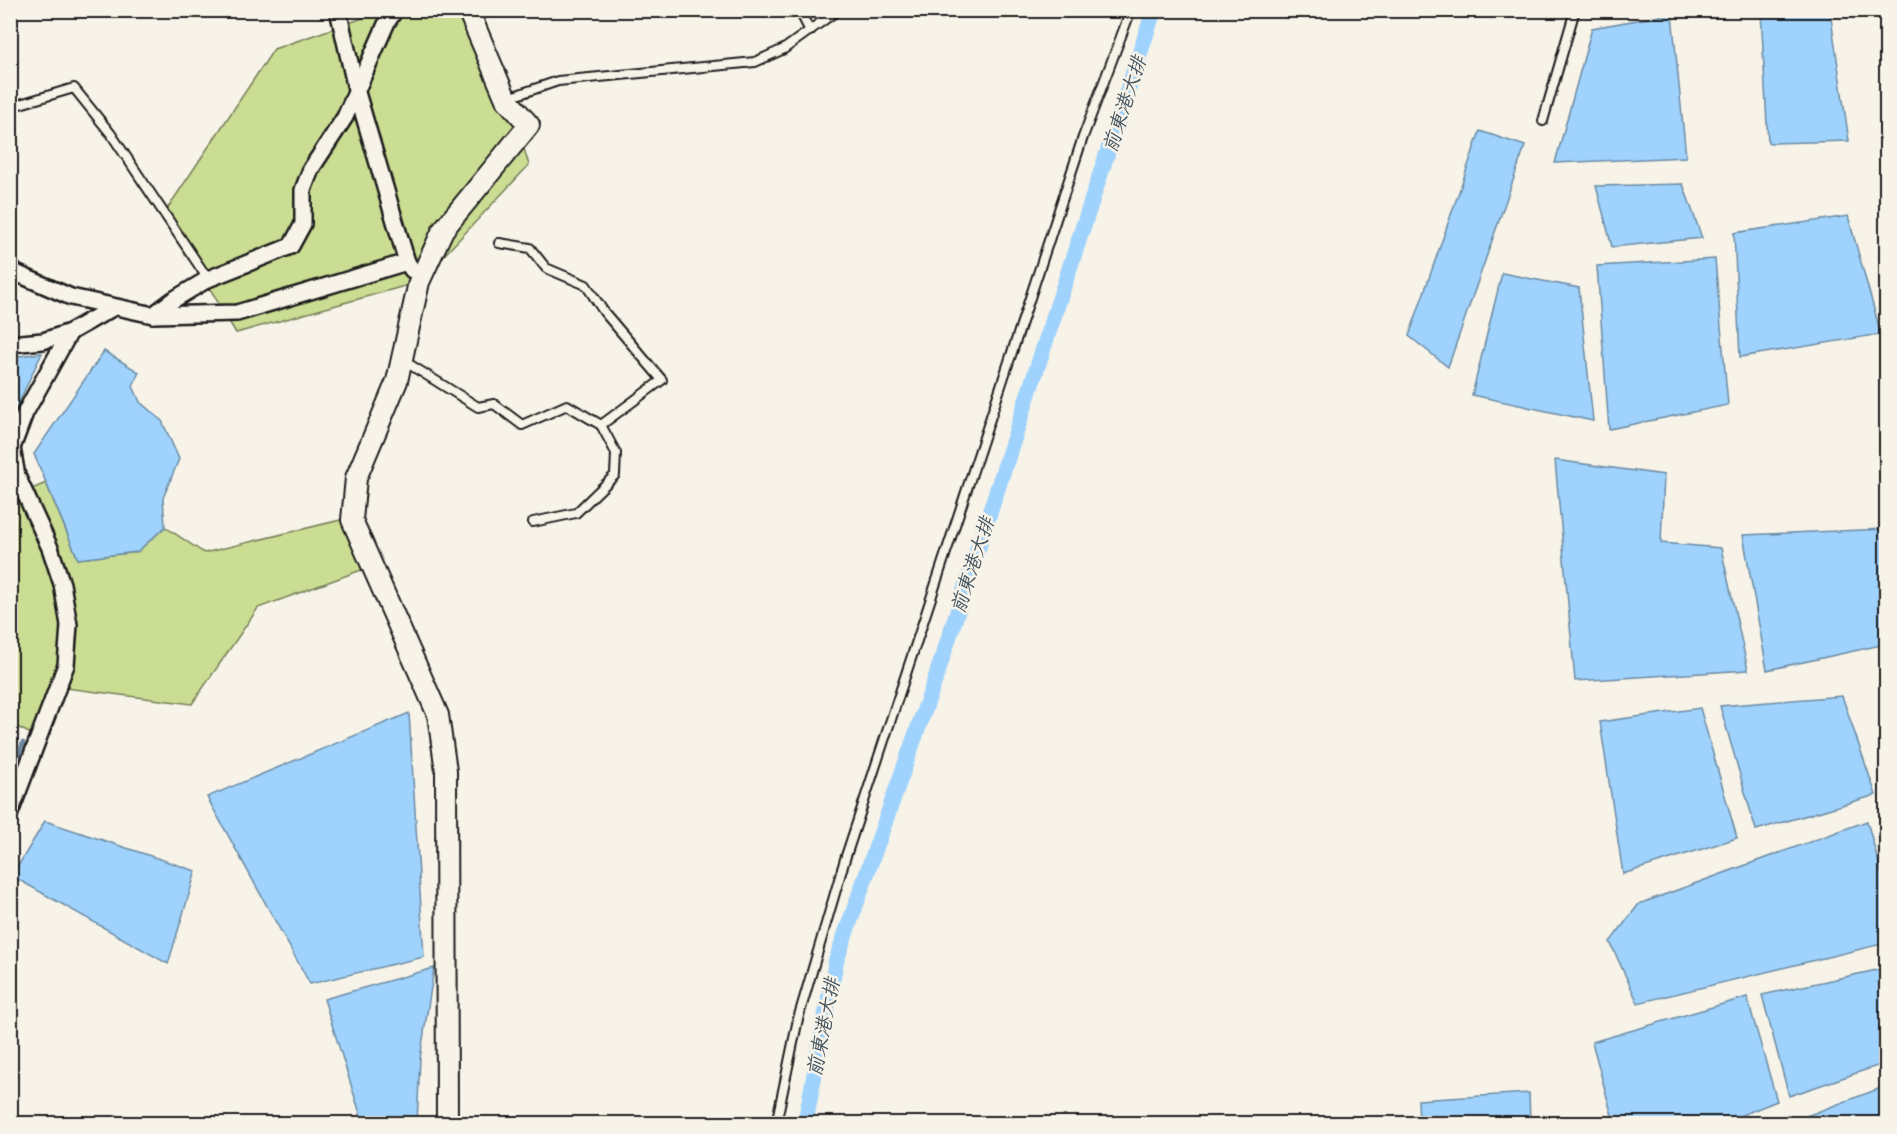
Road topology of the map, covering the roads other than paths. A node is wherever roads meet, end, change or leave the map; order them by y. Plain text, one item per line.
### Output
1 (338, 10) edge
2 (395, 10) edge
3 (468, 10) edge
4 (799, 10) edge
5 (838, 10) edge
6 (1131, 10) edge
7 (1575, 10) edge
8 (810, 31) junction
9 (356, 89) junction
10 (506, 99) junction
11 (10, 107) edge
12 (1543, 121) dead end
13 (499, 243) dead end
14 (407, 262) junction
15 (10, 267) edge
16 (208, 279) junction
17 (418, 282) junction
18 (114, 306) junction
19 (153, 315) junction
20 (70, 332) junction
21 (10, 344) edge
22 (400, 359) junction
23 (601, 425) junction
24 (533, 522) dead end
25 (10, 813) edge
26 (447, 1124) edge
27 (776, 1124) edge

1 - 9 street
2 - 9 street
3 - 10 main road
4 - 8 lane
5 - 8 lane
6 - 27 lane
7 - 12 lane
8 - 10 lane
9 - 14 street
9 - 16 street
10 - 17 main road
11 - 16 lane
13 - 23 lane
14 - 17 street
14 - 19 street
15 - 18 street
16 - 19 street
17 - 22 main road
18 - 19 street
18 - 20 street
20 - 21 street
20 - 25 street
22 - 23 lane
22 - 26 main road
23 - 24 lane

